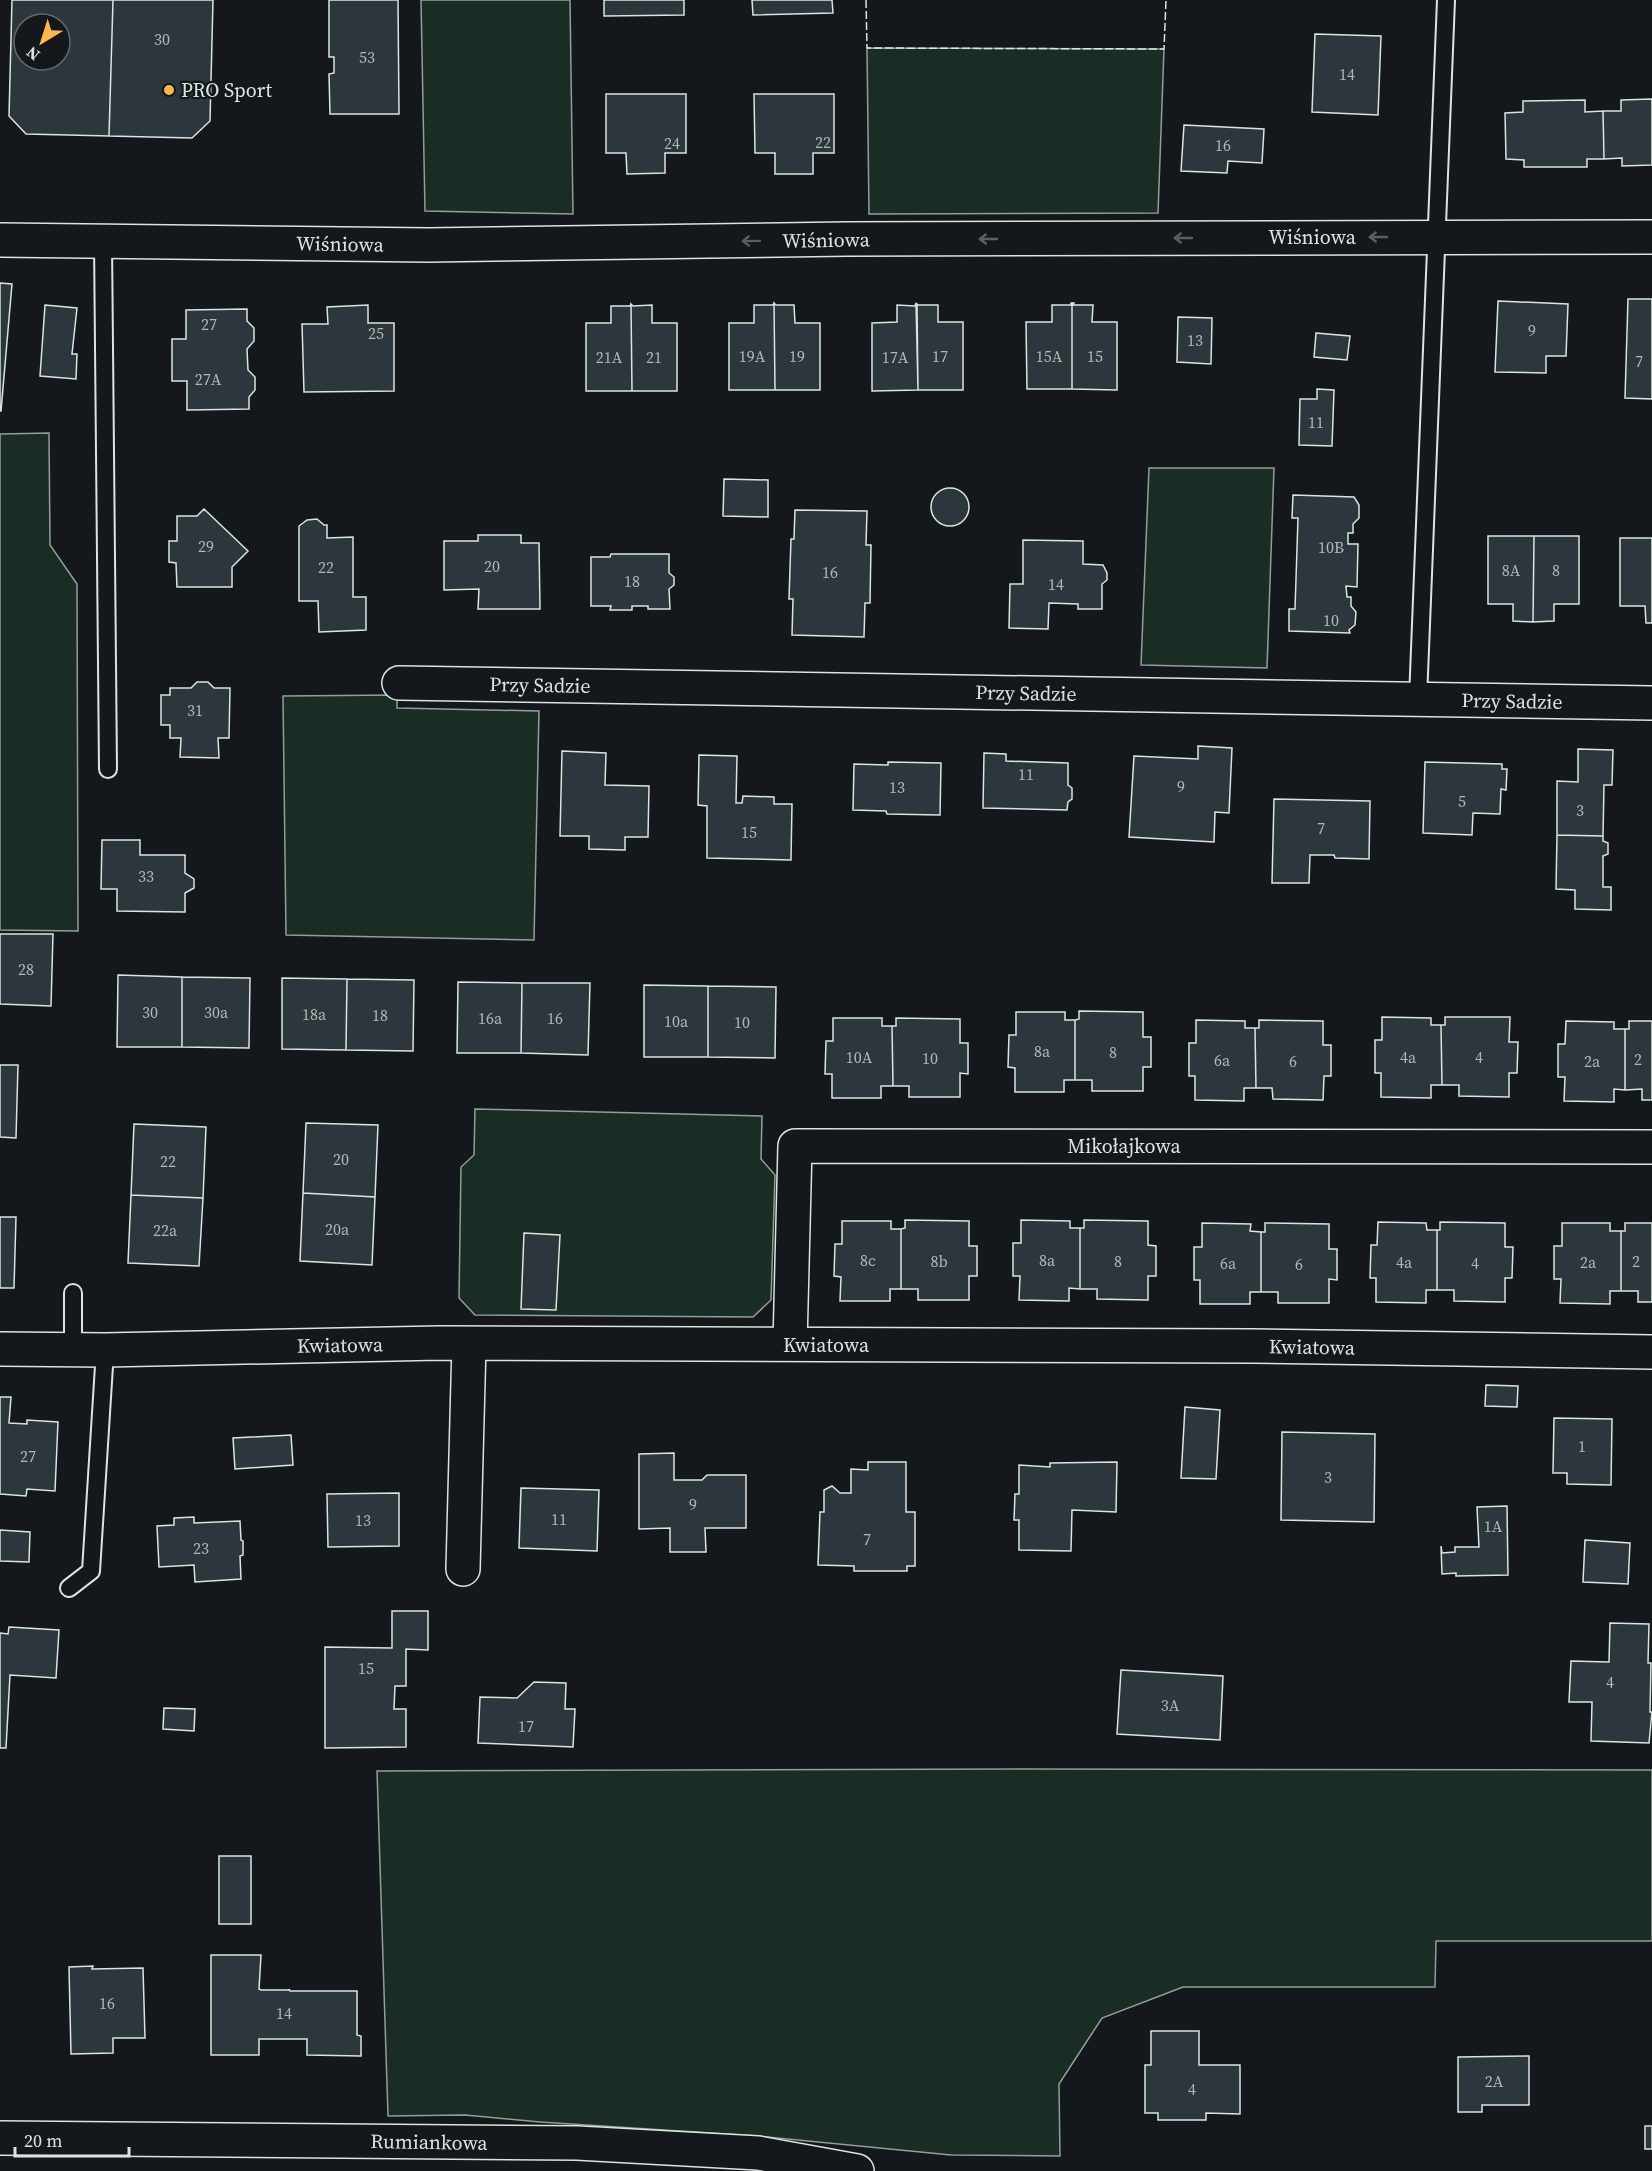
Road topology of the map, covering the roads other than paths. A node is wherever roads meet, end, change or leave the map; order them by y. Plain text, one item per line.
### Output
1 (1446, 0) edge
2 (1436, 236) junction
3 (1652, 237) edge
4 (0, 240) edge
5 (103, 241) junction
6 (399, 683) dead end
7 (1418, 699) junction
8 (1652, 703) edge
9 (108, 769) dead end
10 (1652, 1147) edge
11 (73, 1293) dead end
12 (469, 1344) junction
13 (790, 1344) junction
14 (0, 1349) edge
15 (73, 1349) junction
16 (105, 1350) junction
17 (1652, 1352) edge
18 (463, 1569) dead end
19 (69, 1588) dead end
20 (0, 2138) edge
21 (857, 2171) edge

1 - 2 lane
2 - 3 street, Wiśniowa
2 -> 5 street, Wiśniowa
2 - 7 lane
4 - 5 street, Wiśniowa
5 - 9 lane
6 - 7 street, Przy Sadzie
7 - 8 street, Przy Sadzie
10 - 13 street, Mikołajkowa
11 - 15 lane
12 - 13 street, Kwiatowa
12 - 16 street, Kwiatowa
12 - 18 street
13 - 17 street, Kwiatowa
14 - 15 street, Kwiatowa
15 - 16 street, Kwiatowa
16 - 19 lane
20 - 21 street, Rumiankowa

